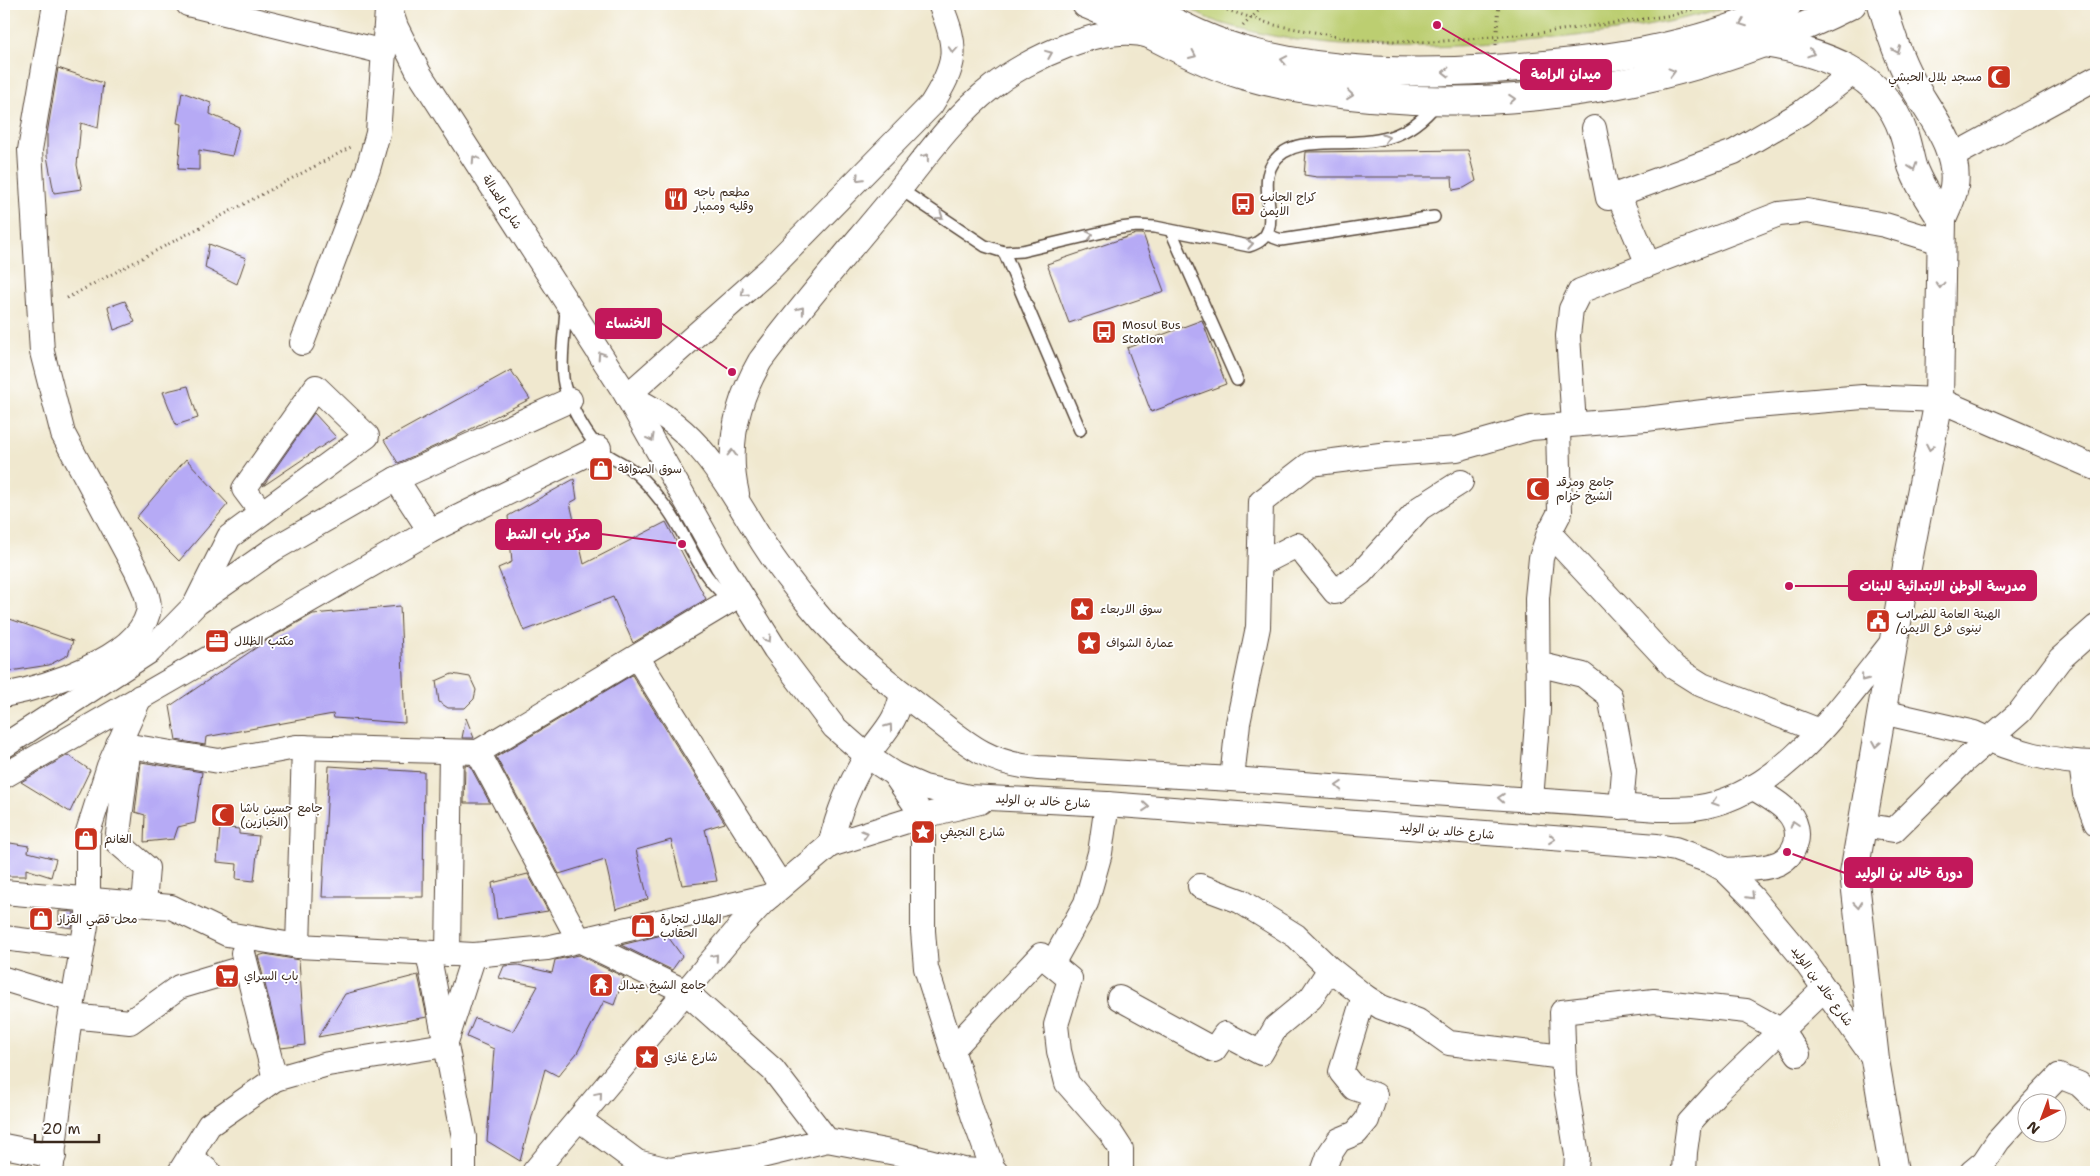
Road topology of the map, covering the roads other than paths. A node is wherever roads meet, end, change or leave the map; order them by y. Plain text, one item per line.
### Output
1 (55, 4) edge
2 (188, 4) edge
3 (388, 4) edge
4 (940, 4) edge
5 (1086, 4) edge
6 (1788, 4) edge
7 (1882, 4) edge
8 (1146, 6) edge
9 (1844, 6) edge
10 (1163, 40) junction
11 (1764, 43) junction
12 (384, 52) junction
13 (1855, 71) junction
14 (2096, 78) edge
15 (1440, 101) junction
16 (1594, 128) dead end
17 (1951, 157) junction
18 (900, 189) junction
19 (1618, 194) junction
20 (1434, 217) dead end
21 (1941, 230) junction
22 (1171, 231) junction
23 (1267, 235) junction
24 (1004, 252) junction
25 (1648, 264) junction
26 (566, 302) junction
27 (302, 343) dead end
28 (1237, 380) dead end
29 (627, 396) junction
30 (570, 400) junction
31 (1939, 400) junction
32 (1566, 425) junction
33 (1080, 430) dead end
34 (599, 448) junction
35 (2096, 468) edge
36 (396, 479) junction
37 (1461, 482) dead end
38 (738, 501) junction
39 (262, 514) junction
40 (430, 531) junction
41 (1549, 533) junction
42 (1260, 564) junction
43 (196, 603) junction
44 (739, 604) junction
45 (2096, 627) edge
46 (1894, 640) junction
47 (637, 657) junction
48 (1537, 664) junction
49 (902, 693) junction
50 (4, 695) edge
51 (140, 697) junction
52 (1882, 712) junction
53 (1820, 731) junction
54 (1988, 740) junction
55 (124, 745) junction
56 (4, 746) edge
57 (304, 747) junction
58 (451, 752) junction
59 (478, 752) junction
60 (866, 756) junction
61 (2089, 763) edge
62 (894, 774) junction
63 (4, 776) edge
64 (1232, 779) junction
65 (1752, 786) junction
66 (994, 799) junction
67 (1531, 800) junction
68 (1107, 804) junction
69 (1622, 807) junction
70 (923, 816) junction
71 (2096, 823) edge
72 (1862, 825) junction
73 (830, 845) junction
74 (1725, 870) junction
75 (1200, 886) dead end
76 (776, 891) junction
77 (4, 892) edge
78 (88, 898) junction
79 (144, 904) junction
80 (240, 936) junction
81 (4, 938) edge
82 (579, 940) junction
83 (298, 946) junction
84 (82, 948) junction
85 (438, 954) junction
86 (474, 955) junction
87 (1052, 964) junction
88 (246, 967) junction
89 (1330, 969) junction
90 (4, 979) edge
91 (1824, 989) junction
92 (686, 992) junction
93 (1364, 996) junction
94 (1118, 998) dead end
95 (72, 1008) junction
96 (1782, 1031) junction
97 (445, 1045) junction
98 (952, 1050) junction
99 (1798, 1054) dead end
100 (1563, 1057) junction
101 (1875, 1060) junction
102 (275, 1079) junction
103 (2042, 1094) edge
104 (2096, 1098) edge
105 (579, 1119) junction
106 (2018, 1119) edge
107 (827, 1140) junction
108 (4, 1146) edge
109 (52, 1164) edge
110 (185, 1164) edge
111 (642, 1167) edge
112 (209, 1172) edge
113 (464, 1172) edge
114 (534, 1172) edge
115 (995, 1172) edge
116 (1122, 1172) edge
117 (1323, 1172) edge
118 (1576, 1172) edge
119 (1684, 1172) edge
120 (1894, 1172) edge
121 (1972, 1172) edge

1 - 50 street
2 - 12 street
3 - 12 street
26 -> 3 street, شارع العدالة
4 -> 29 street
5 - 10 main road
6 -> 8 main road
7 -> 17 main road
9 - 11 main road
10 -> 15 main road
18 -> 10 street
11 -> 13 main road
15 -> 11 main road
12 - 27 street
13 - 19 street
13 -> 21 main road
14 - 17 street
23 -> 15 lane
16 - 19 street
17 - 21 main road
18 -> 24 lane
38 -> 18 street
19 - 25 street
20 - 23 lane
21 - 25 street
21 -> 31 main road
22 -> 23 lane
24 -> 22 lane
22 - 28 lane
24 - 33 lane
25 - 32 street
29 -> 26 street, شارع العدالة
26 - 30 lane
29 - 38 street
29 -> 44 street, شارع العدالة
30 - 34 lane
30 - 36 street
31 - 32 street
31 - 35 street
31 -> 46 main road
32 - 41 street
32 - 42 street
34 - 40 street
34 - 44 lane
36 - 40 street
36 - 43 street
37 - 42 street
38 - 49 street
39 - 39 street
39 - 43 street
40 - 51 street
41 - 48 street
41 - 53 street
42 - 64 street
43 - 56 street
44 - 47 street
44 -> 60 street, شارع العدالة
45 - 54 street
46 - 52 main road
46 -> 53 street
47 - 59 street
47 - 76 street
48 - 67 street
48 - 69 street
60 -> 49 street
49 - 64 street
51 - 55 street
51 - 63 street
52 - 54 street
52 -> 72 main road
53 - 65 street
54 - 61 street
54 - 72 street
55 - 57 street
55 - 78 street
55 - 79 street
57 - 58 street
57 - 83 street
58 - 59 street
58 - 85 street
59 - 82 street
60 - 62 street, شارع العدالة
60 - 73 street
61 - 71 street
62 - 66 street, شارع خالد بن الوليد
62 - 70 street
67 -> 64 street
65 -> 69 street
74 -> 65 street
66 - 68 street, شارع خالد بن الوليد
66 - 70 street
67 - 69 street
68 -> 74 street, شارع خالد بن الوليد
68 - 87 street
73 -> 70 street
70 - 98 street
72 -> 101 main road
73 - 76 street
74 -> 91 street, شارع خالد بن الوليد
75 - 89 street
76 - 82 street
92 -> 76 street
77 - 78 street
78 - 79 street
78 - 84 street
79 - 80 street
80 - 83 street
80 - 88 street
81 - 84 street
82 - 86 street
82 - 92 street
83 - 85 street
84 - 95 street
85 - 86 street
85 - 97 street
86 - 97 street
87 - 98 street
87 - 116 street
88 - 95 street
88 - 102 street
89 - 93 street
89 - 94 street
90 - 95 street
91 - 96 street
91 - 101 street, شارع خالد بن الوليد
105 -> 92 street
92 - 107 street
93 - 100 street
93 - 117 street
95 - 109 street
96 - 99 street
96 - 100 street
96 - 119 street
97 - 102 street
97 - 113 street
98 - 115 street
100 - 118 street
101 - 120 main road
102 - 110 street
103 - 104 street
105 - 111 street
105 - 114 street
106 - 121 street
107 - 111 street
107 - 115 street
108 - 109 street
110 - 112 street

